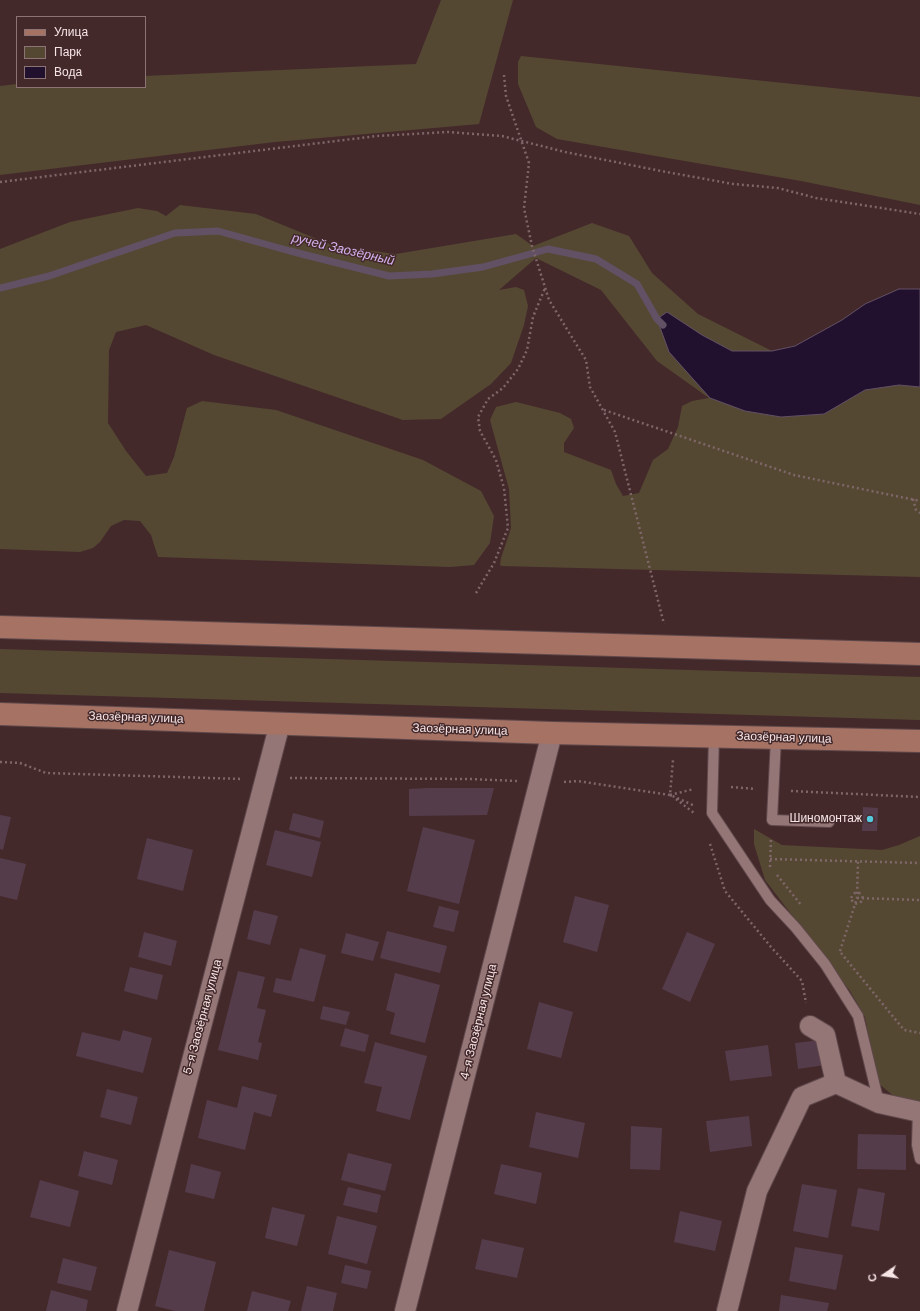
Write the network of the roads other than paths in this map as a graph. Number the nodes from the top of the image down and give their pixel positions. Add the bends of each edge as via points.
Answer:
1 (0, 628) edge
2 (920, 654) edge
3 (0, 714) edge
4 (280, 724) junction
5 (552, 733) junction
6 (714, 736) junction
7 (776, 738) junction
8 (920, 742) edge
9 (829, 822) dead end
10 (810, 1026) road end
11 (836, 1083) junction
12 (879, 1103) junction
13 (919, 1111) edge
14 (920, 1159) edge
15 (127, 1311) edge
16 (405, 1311) edge
17 (727, 1311) edge

1 - 2 main road
3 - 4 main road, Заозёрная улица
4 - 5 main road, Заозёрная улица
4 - 15 street, 5-я Заозёрная улица
5 - 6 main road, Заозёрная улица
5 - 16 street, 4-я Заозёрная улица
6 - 7 main road, Заозёрная улица
6 - 12 lane via 712,813 770,900 825,964 858,1016
7 - 8 main road, Заозёрная улица
7 - 9 lane via 772,820
10 - 11 street via 825,1035
11 - 12 street
11 - 17 street via 802,1098 757,1190
12 - 13 street
13 - 14 lane via 917,1145

